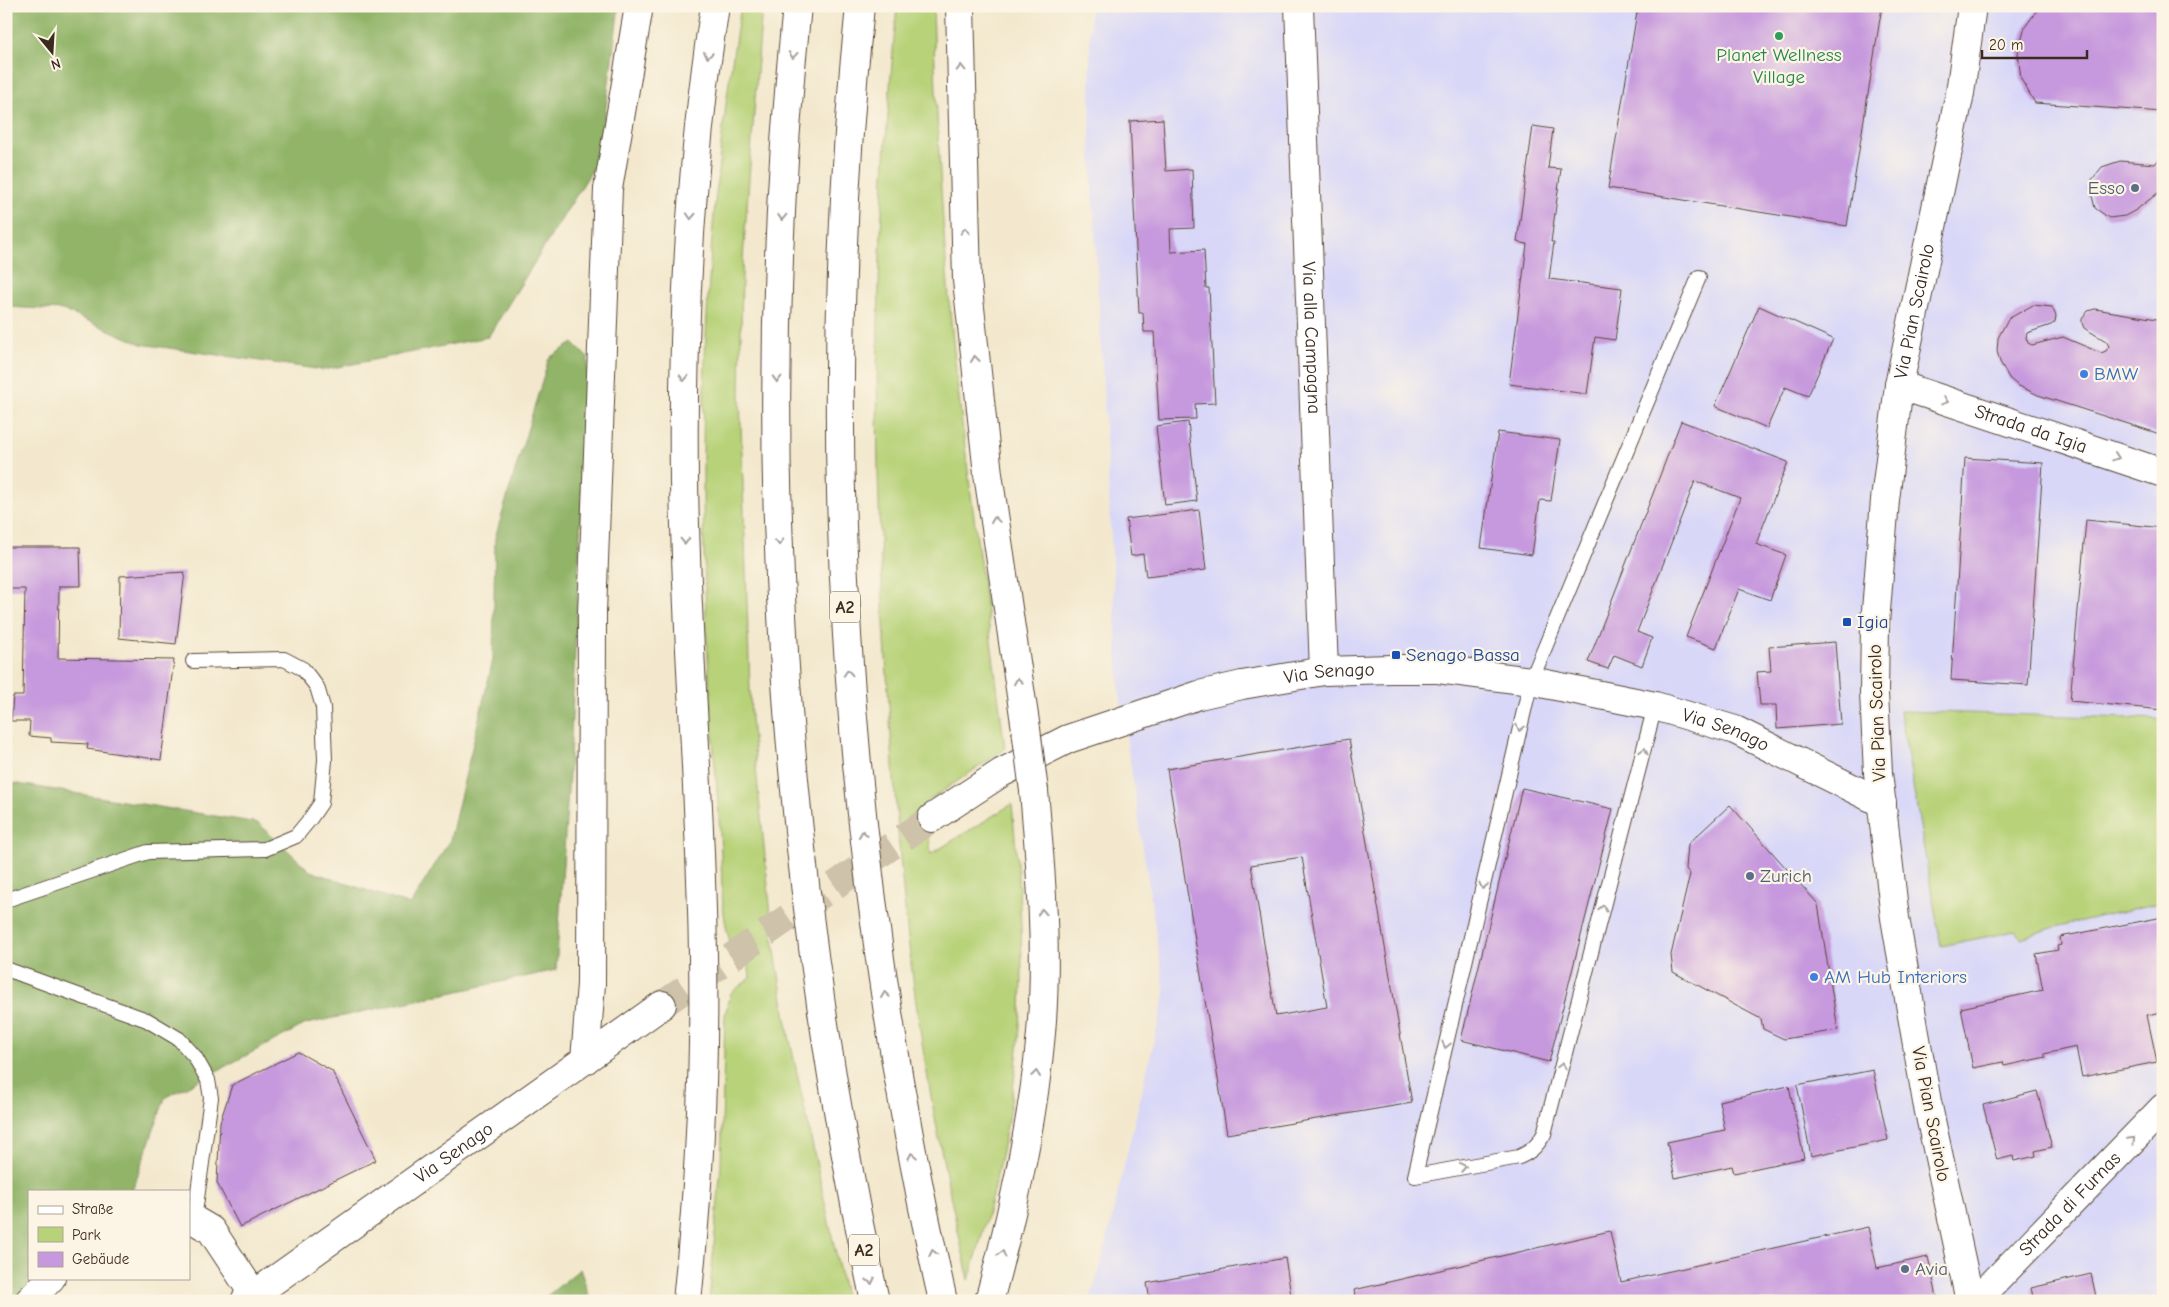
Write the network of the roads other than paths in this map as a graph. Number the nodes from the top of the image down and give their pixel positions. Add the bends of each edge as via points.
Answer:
1 (640, 6) edge
2 (715, 6) edge
3 (797, 6) edge
4 (860, 6) edge
5 (960, 6) edge
6 (1299, 6) edge
7 (1972, 6) edge
8 (1699, 277) dead end
9 (1899, 385) junction
10 (2163, 473) edge
11 (193, 661) dead end
12 (1324, 671) junction
13 (1531, 681) junction
14 (1655, 706) junction
15 (1882, 803) junction
16 (932, 818) tunnel mouth
17 (6, 900) edge
18 (6, 969) edge
19 (662, 1005) tunnel mouth
20 (585, 1060) junction
21 (2163, 1108) edge
22 (191, 1220) edge
23 (49, 1280) edge
24 (249, 1298) edge
25 (29, 1301) edge
26 (687, 1301) edge
27 (875, 1301) edge
28 (943, 1301) edge
29 (989, 1301) edge
30 (1970, 1301) edge
31 (1976, 1301) edge

1 - 20 main road via 608,189 592,613 591,984
2 -> 26 main road via 692,200 683,388 686,575 703,957 700,1138
3 -> 27 main road, A2 via 779,292 780,578 802,872 828,1064
28 -> 4 main road, A2 via 893,1053 867,872 848,679 840,495 840,313
29 -> 5 main road, bridge via 1012,1216 1026,1142 1041,1032 1044,938 1034,791 988,474 967,280
6 - 12 main road, Via alla Campagna
7 - 9 main road, Via Pian Scairolo via 1960,93
8 - 13 lane
9 -> 10 main road, Strada da Igia
9 - 15 main road, Via Pian Scairolo via 1875,623 1874,693
11 - 17 lane via 284,658 304,669 316,687 323,707 325,760 321,803 310,820 296,836 265,849 148,852
12 - 13 main road, Via Senago via 1438,669
12 - 16 main road, Via Senago via 1199,695 1068,739 1001,773
13 - 14 main road, Via Senago
13 -> 14 lane via 1416,1176 1519,1157 1529,1153 1544,1134
14 - 15 main road, Via Senago via 1735,730
15 - 30 main road, Via Pian Scairolo via 1895,918 1927,1102
18 - 22 lane via 147,1020 179,1039 195,1057 208,1080 211,1098
19 - 20 main road, Via Senago
20 - 24 main road, Via Senago
31 -> 21 main road, Strada di Furnas
22 - 24 main road via 211,1230
23 - 25 main road

